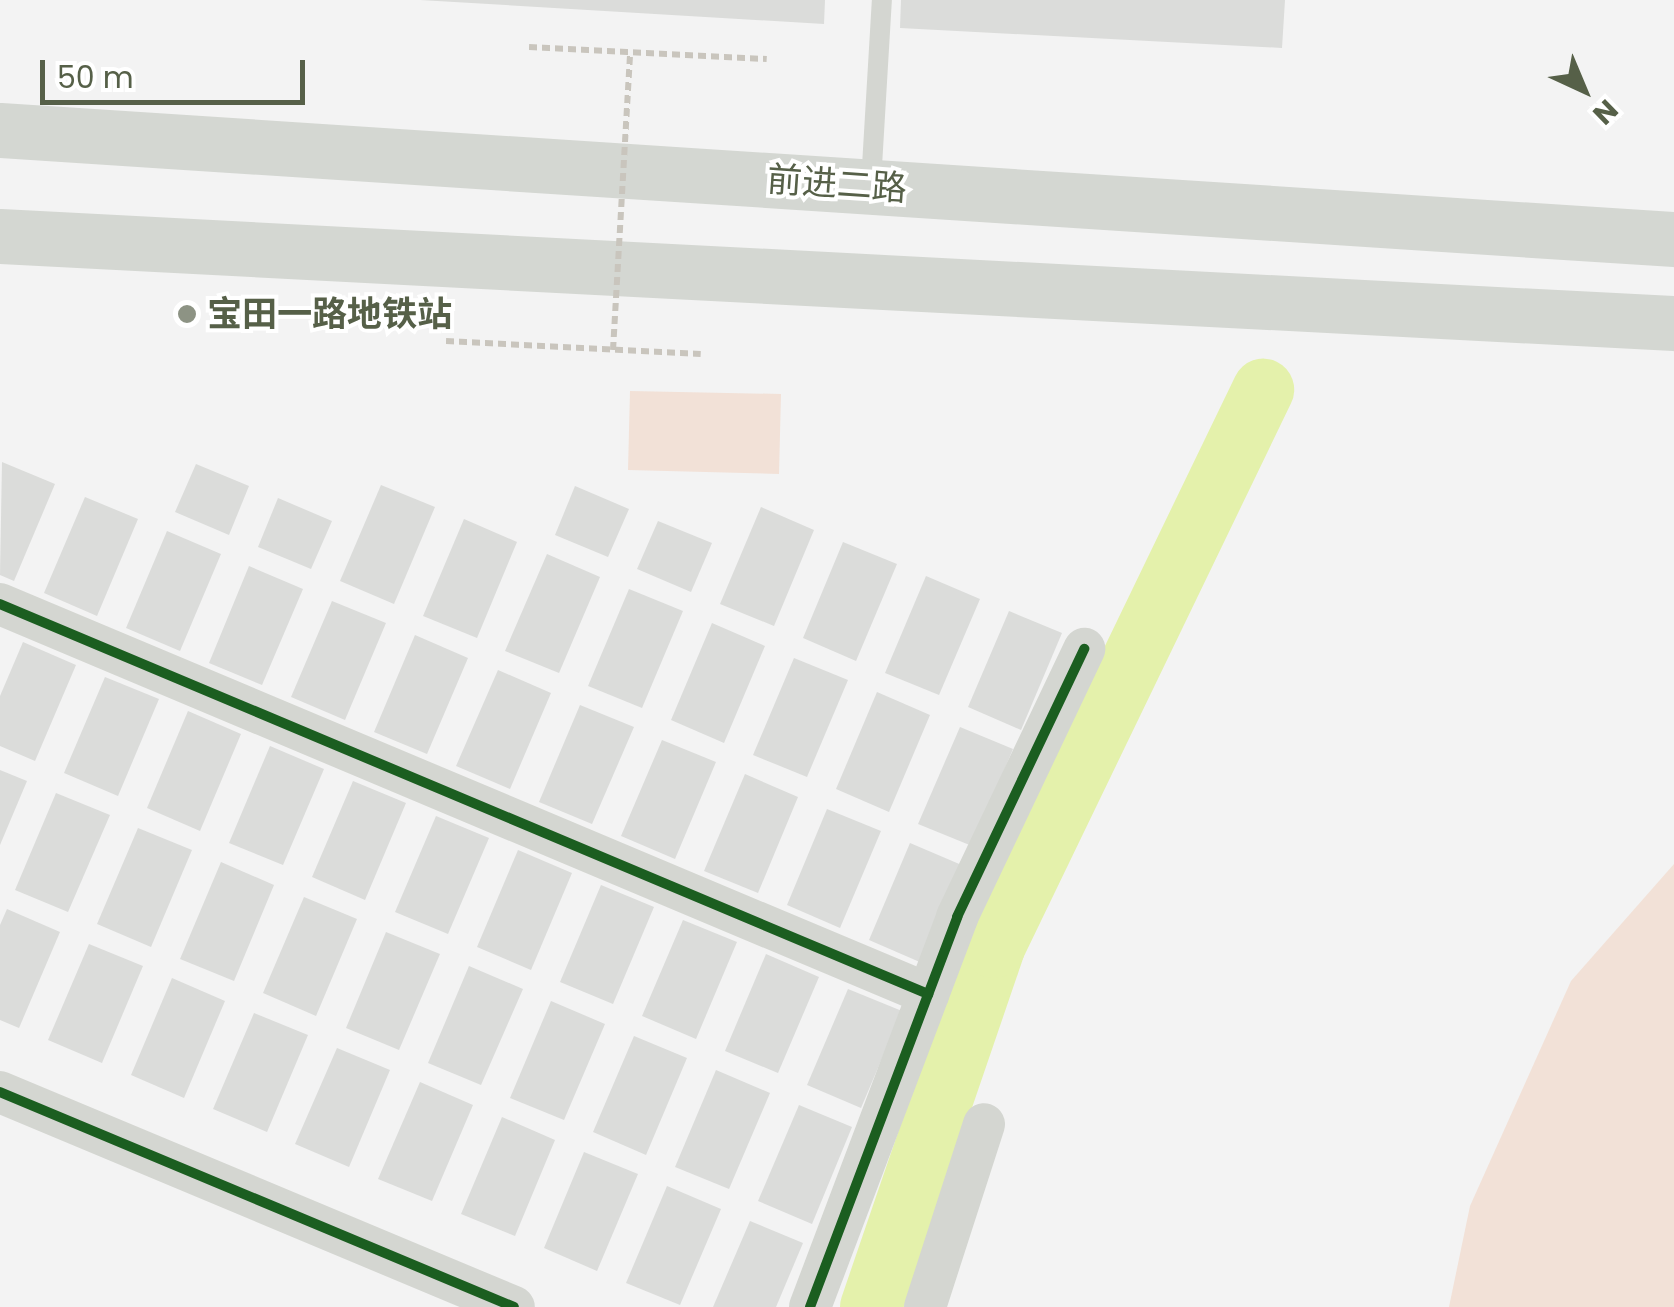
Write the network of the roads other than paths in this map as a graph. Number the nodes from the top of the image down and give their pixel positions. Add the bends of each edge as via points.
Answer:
1 (882, 0) edge
2 (0, 130) edge
3 (871, 186) junction
4 (0, 236) edge
5 (1674, 238) edge
6 (1674, 323) edge
7 (0, 604) edge
8 (1084, 648) dead end
9 (928, 994) junction
10 (0, 1092) edge
11 (984, 1124) dead end
12 (514, 1307) edge
13 (810, 1307) edge
14 (925, 1307) edge

1 - 3 lane
2 - 3 main road, 前进二路
3 - 5 main road, 前进二路
4 - 6 main road
7 - 9 street
8 - 9 street via 957,917
9 - 13 street
10 - 12 street
11 - 14 street

